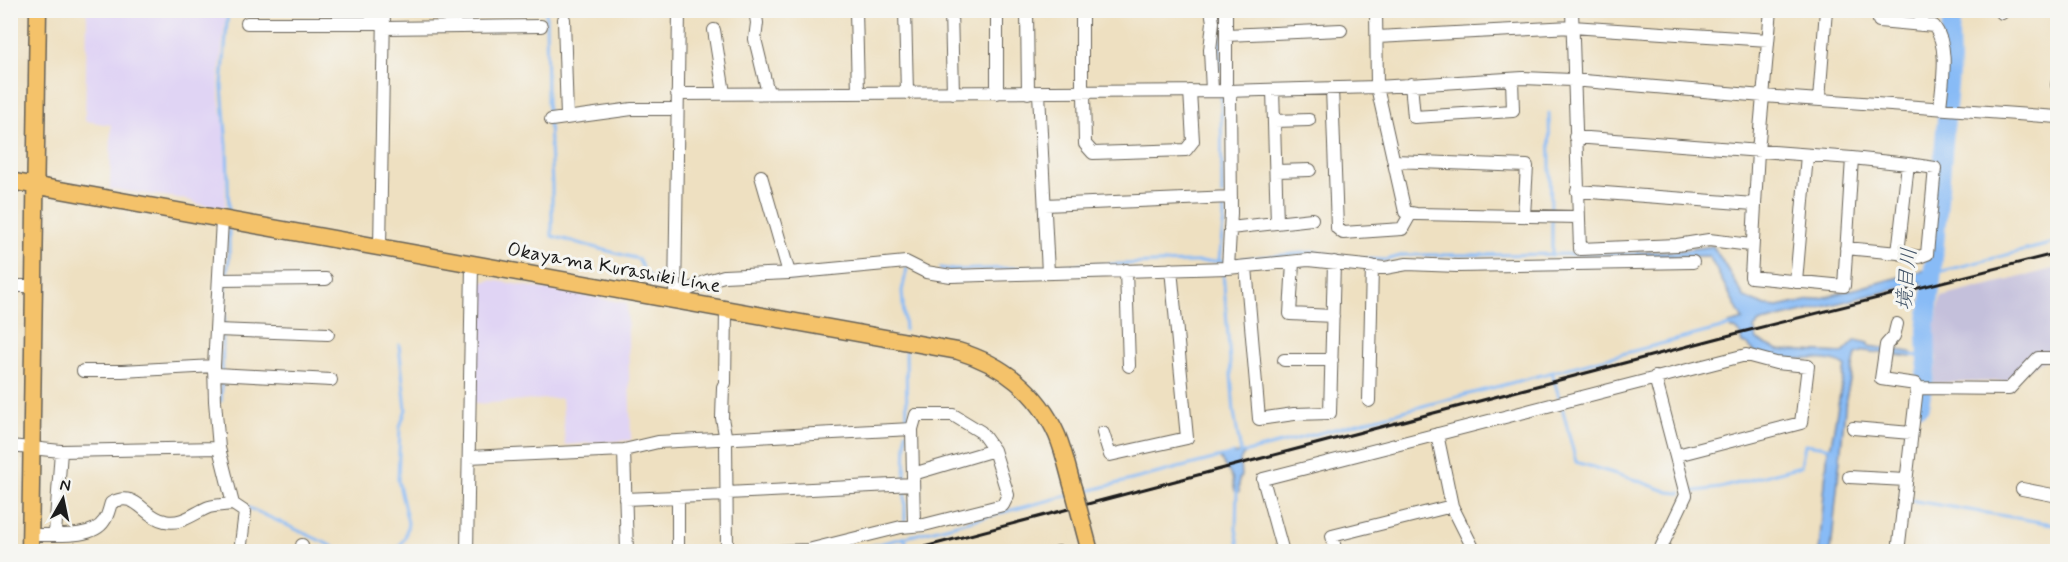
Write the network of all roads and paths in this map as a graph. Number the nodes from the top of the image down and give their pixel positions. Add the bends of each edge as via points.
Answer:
1 (38, 10) edge
2 (679, 10) edge
3 (755, 10) edge
4 (856, 10) edge
5 (905, 10) edge
6 (951, 10) edge
7 (997, 10) edge
8 (1028, 10) edge
9 (1082, 10) edge
10 (1211, 10) edge
11 (1226, 10) edge
12 (1376, 10) edge
13 (1572, 10) edge
14 (1771, 10) edge
15 (1826, 10) edge
16 (1880, 10) edge
17 (1923, 10) edge
18 (564, 19) dead end
19 (384, 20) edge
20 (247, 23) dead end
21 (1922, 25) junction
22 (541, 26) dead end
23 (1572, 27) junction
24 (714, 30) dead end
25 (1341, 30) dead end
26 (1226, 35) junction
27 (1377, 37) junction
28 (1768, 40) junction
29 (1512, 79) junction
30 (1572, 80) junction
31 (2058, 81) edge
32 (1411, 84) junction
33 (2057, 85) edge
34 (1377, 87) junction
35 (1332, 88) junction
36 (1273, 90) junction
37 (1222, 91) junction
38 (1190, 92) junction
39 (724, 93) junction
40 (768, 93) junction
41 (858, 93) junction
42 (907, 93) junction
43 (953, 93) junction
44 (997, 93) junction
45 (1033, 93) junction
46 (1083, 93) junction
47 (677, 94) junction
48 (1763, 96) junction
49 (1819, 100) junction
50 (1945, 109) junction
51 (677, 110) junction
52 (2058, 117) edge
53 (567, 118) junction
54 (551, 120) dead end
55 (1309, 120) dead end
56 (1274, 121) junction
57 (1575, 137) junction
58 (1758, 151) junction
59 (1807, 155) junction
60 (1852, 158) junction
61 (1394, 161) junction
62 (1908, 164) junction
63 (1310, 170) dead end
64 (1276, 171) junction
65 (761, 176) dead end
66 (10, 181) edge
67 (35, 185) junction
68 (1577, 191) junction
69 (1225, 197) junction
70 (1754, 204) junction
71 (1045, 205) junction
72 (1410, 213) junction
73 (1524, 215) junction
74 (1578, 217) junction
75 (1312, 219) dead end
76 (227, 221) junction
77 (1277, 223) junction
78 (1230, 228) junction
79 (1751, 245) junction
80 (380, 248) junction
81 (1846, 248) junction
82 (1898, 253) junction
83 (1293, 262) junction
84 (1334, 262) junction
85 (1693, 262) dead end
86 (471, 265) junction
87 (1225, 265) junction
88 (1372, 266) junction
89 (1246, 267) junction
90 (1048, 269) junction
91 (1171, 269) junction
92 (1126, 270) junction
93 (789, 273) junction
94 (326, 279) dead end
95 (220, 280) junction
96 (1796, 282) junction
97 (10, 286) edge
98 (34, 286) junction
99 (674, 298) junction
100 (726, 309) junction
101 (1333, 316) junction
102 (1897, 324) dead end
103 (222, 330) junction
104 (328, 334) dead end
105 (2058, 358) edge
106 (1284, 360) dead end
107 (1332, 360) junction
108 (1129, 366) dead end
109 (83, 371) dead end
110 (219, 372) junction
111 (1655, 377) junction
112 (331, 380) dead end
113 (1922, 389) junction
114 (1369, 401) dead end
115 (1853, 428) dead end
116 (908, 430) junction
117 (1103, 433) dead end
118 (1911, 433) junction
119 (1437, 434) junction
120 (726, 440) junction
121 (10, 446) edge
122 (32, 448) junction
123 (219, 448) junction
124 (624, 450) junction
125 (994, 450) junction
126 (61, 451) junction
127 (1677, 455) junction
128 (469, 457) junction
129 (1849, 477) dead end
130 (1906, 480) junction
131 (909, 482) junction
132 (2022, 489) dead end
133 (727, 494) junction
134 (2058, 496) edge
135 (678, 497) junction
136 (625, 499) junction
137 (232, 500) junction
138 (1452, 506) junction
139 (908, 526) junction
140 (55, 531) junction
141 (30, 543) edge
142 (240, 552) edge
143 (467, 552) edge
144 (627, 552) edge
145 (678, 552) edge
146 (727, 552) edge
147 (749, 552) edge
148 (1090, 552) edge
149 (1283, 552) edge
150 (1336, 552) edge
151 (1475, 552) edge
152 (1659, 552) edge
153 (1898, 552) edge

1 - 67 main road
2 - 47 street
3 - 40 street via 755,39
4 - 41 street
5 - 42 street
6 - 43 street
7 - 44 street
8 - 45 street
9 - 46 street
10 - 37 street via 1210,50
11 - 26 street
12 - 27 street
13 - 23 street
14 - 28 street
15 - 49 street
16 - 21 street via 1879,21
17 - 21 street
18 - 53 street
19 - 20 street
19 - 22 street
19 - 80 street
21 - 50 street via 1934,26 1940,34
23 - 27 street
23 - 28 street
23 - 30 street
24 - 39 street
25 - 26 street
26 - 37 street
27 - 34 street
28 - 48 street
29 - 30 street
29 - 32 street
29 - 32 street via 1514,111 1414,117
30 - 48 street
30 - 57 street
31 - 33 street
32 - 34 street
34 - 35 street
34 - 61 street
35 - 36 street
35 - 72 street via 1337,228 1343,232 1402,229
36 - 37 street
36 - 56 street
37 - 38 street
37 - 69 street
38 - 46 street
38 - 46 street via 1192,141 1186,150 1093,153 1085,144
39 - 40 street
39 - 47 street
40 - 41 street
41 - 42 street
42 - 43 street
43 - 44 street
44 - 45 street
45 - 46 street
45 - 71 street
47 - 51 street
48 - 49 street
48 - 58 street
49 - 50 street
50 - 52 street
51 - 53 street via 632,109
51 - 99 street
53 - 54 street
55 - 56 street
56 - 64 street
57 - 58 street
57 - 68 street
58 - 59 street
58 - 70 street
59 - 60 street
59 - 96 street
60 - 62 street
60 - 81 street
61 - 72 street via 1405,212
61 - 73 street via 1527,166
62 - 82 street
62 - 82 street via 1935,168 1927,254 1919,257
63 - 64 street
64 - 77 street
65 - 93 street
66 - 67 main road, Okayama Kurashiki Line
67 - 76 main road, Okayama Kurashiki Line
67 - 98 main road
68 - 70 street
68 - 74 street
69 - 71 street
69 - 78 street
70 - 79 street
71 - 90 street
72 - 73 street
73 - 74 street
74 - 79 street via 1580,249 1709,240
75 - 77 street
76 - 80 main road, Okayama Kurashiki Line
76 - 95 street
77 - 78 street
78 - 87 street
79 - 96 street via 1751,277
80 - 86 main road, Okayama Kurashiki Line
81 - 82 street
81 - 96 street via 1844,286
83 - 84 street
83 - 89 street
83 - 101 street via 1290,314
84 - 88 street
84 - 101 street
85 - 88 street
86 - 99 main road, Okayama Kurashiki Line
86 - 128 street
87 - 89 street
87 - 91 street
88 - 114 street
89 - 107 street via 1259,419 1330,413
90 - 92 street
90 - 93 street via 951,276 934,274 906,262
91 - 92 street
91 - 117 street via 1187,438 1110,454
92 - 108 street
93 - 99 street via 724,276
94 - 95 street
95 - 103 street
97 - 98 street
98 - 122 main road
99 - 100 main road, Okayama Kurashiki Line
100 - 120 street via 722,418
100 - 148 main road, Okayama Kurashiki Line, bridge via 938,347 980,357 1011,376 1045,411 1058,436
101 - 107 street
102 - 113 street via 1885,352 1881,379 1916,384
103 - 104 street
103 - 110 street
105 - 113 street via 2038,358 2009,389
106 - 107 street
109 - 110 street
110 - 112 street
110 - 123 street via 215,401
111 - 119 street
111 - 127 street
111 - 127 street via 1746,355 1808,366 1801,423
113 - 118 street
115 - 118 street
116 - 120 street
116 - 125 street via 916,415 952,415 981,432
116 - 131 street
118 - 130 street
119 - 138 street
119 - 149 street via 1263,479
120 - 124 street via 658,442
120 - 133 street
121 - 122 street
122 - 126 street
122 - 141 main road
123 - 126 street
123 - 137 street
124 - 128 street
124 - 136 street
125 - 131 street
125 - 139 street via 1008,495 1003,505
126 - 140 street
127 - 152 street via 1685,492
128 - 143 street
129 - 130 street
130 - 153 street
131 - 133 street
131 - 139 street
132 - 134 street
133 - 135 street
133 - 146 street
135 - 136 street
135 - 145 street
136 - 144 street
137 - 140 street via 173,523 162,521 126,498 111,503 105,520 88,534
137 - 142 street via 245,512
138 - 150 street via 1332,536
138 - 151 street
139 - 147 street via 808,550
140 - 141 street

